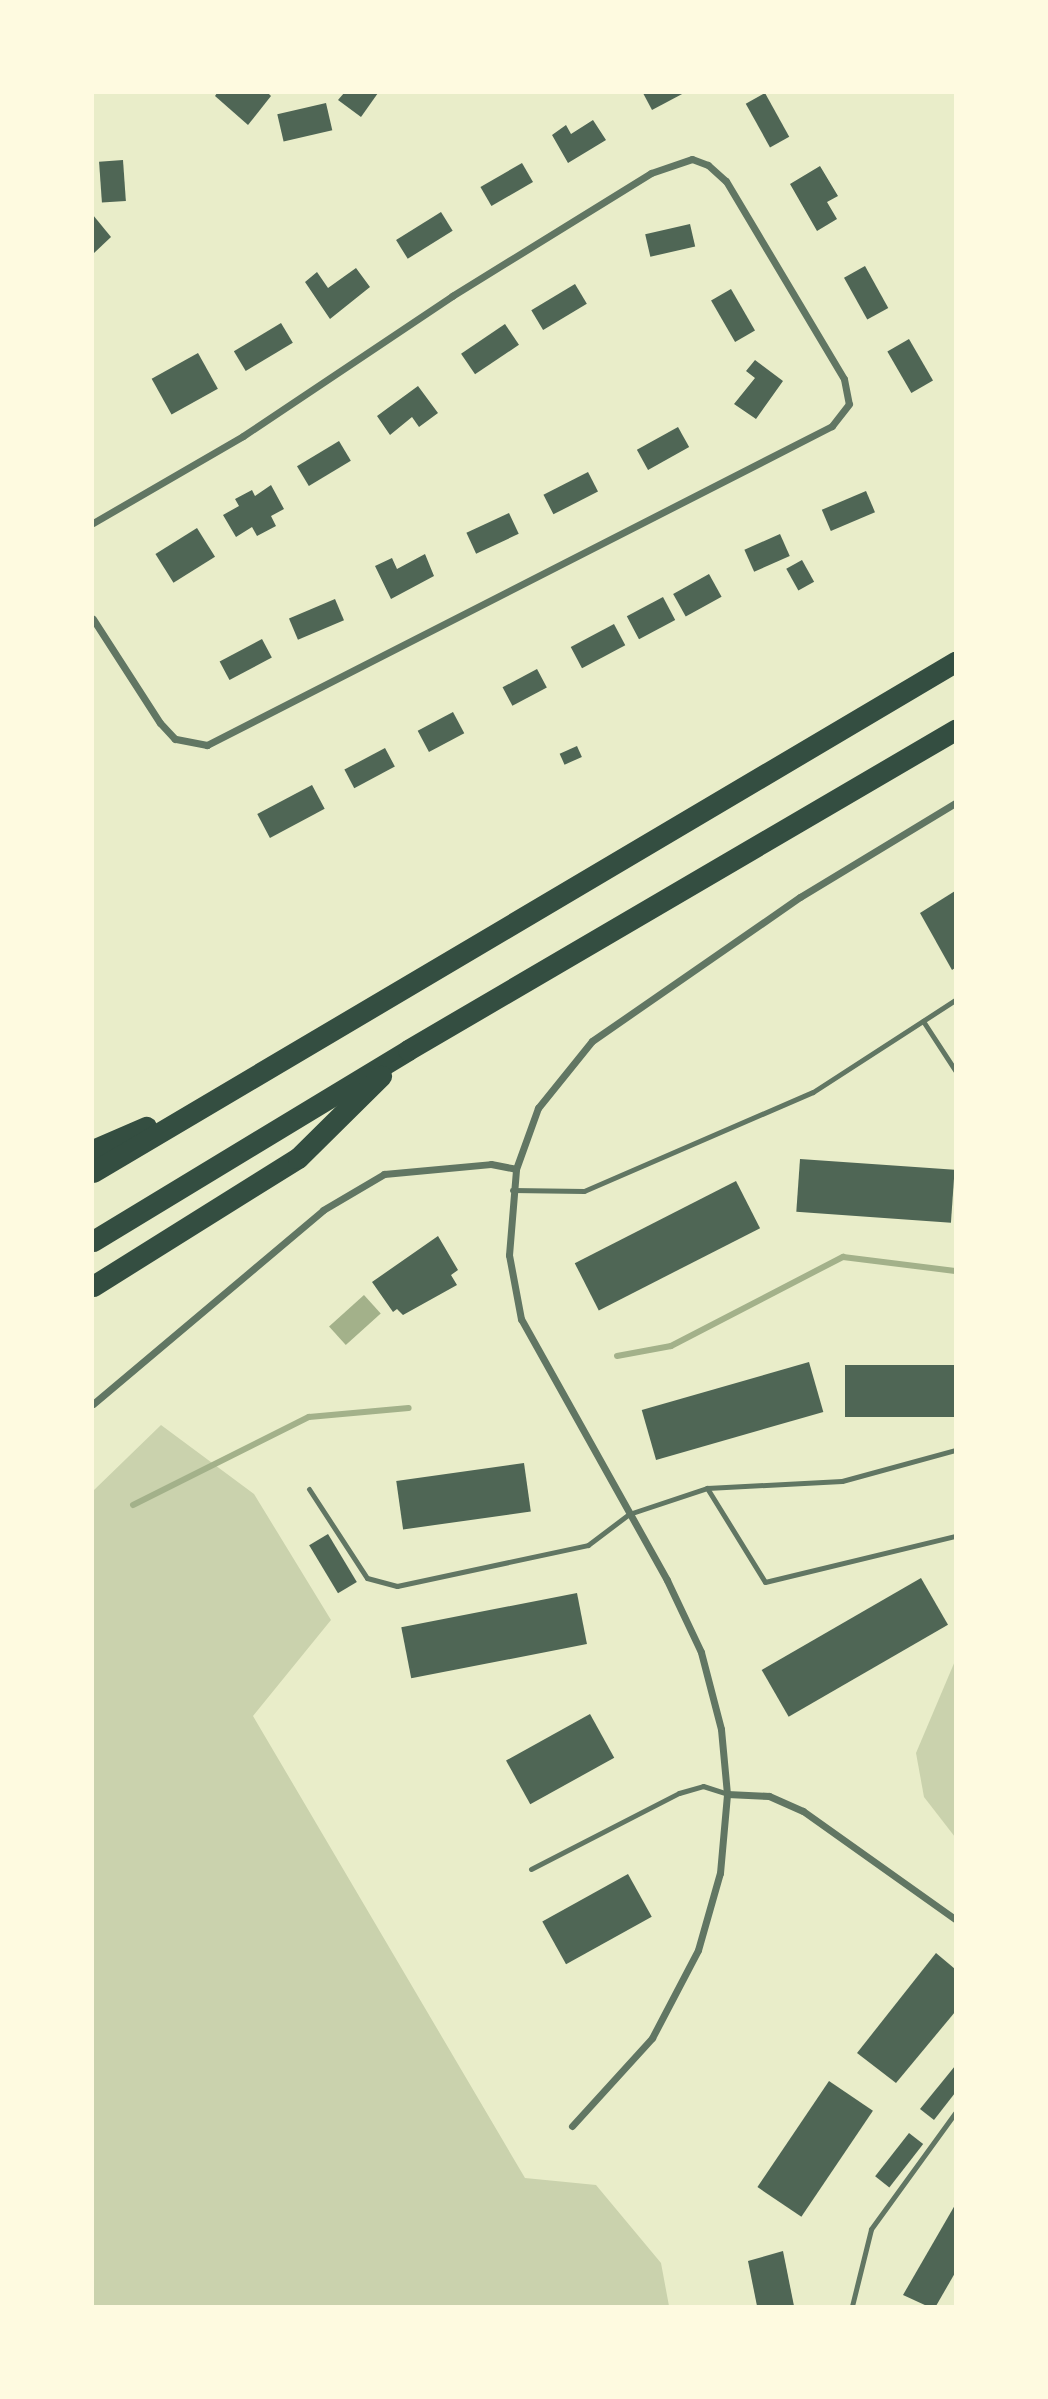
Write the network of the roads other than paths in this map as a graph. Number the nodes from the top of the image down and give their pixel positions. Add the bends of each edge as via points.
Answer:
1 (93, 523) edge
2 (93, 619) edge
3 (955, 662) edge
4 (955, 730) edge
5 (955, 803) edge
6 (955, 1000) edge
7 (923, 1021) junction
8 (408, 1050) junction
9 (955, 1070) edge
10 (222, 1094) junction
11 (93, 1150) edge
12 (516, 1169) junction
13 (93, 1172) edge
14 (512, 1190) junction
15 (93, 1241) edge
16 (93, 1286) edge
17 (93, 1404) edge
18 (955, 1450) edge
19 (707, 1488) junction
20 (309, 1489) dead end
21 (629, 1514) junction
22 (955, 1536) edge
23 (727, 1794) junction
24 (531, 1869) dead end
25 (955, 1919) edge
26 (955, 2113) edge
27 (572, 2126) dead end
28 (852, 2306) edge

1 - 2 street via 243,436 452,296 651,173 692,159 708,165 726,181 844,379 849,404 832,426 207,745 175,739 160,723
3 - 10 highway
4 - 8 highway
5 - 12 street via 800,897 592,1041 538,1108
6 - 7 lane
7 - 9 lane
7 - 14 lane via 813,1092 584,1191
8 - 15 highway
8 - 16 highway via 298,1158
10 - 11 highway
10 - 13 highway
12 - 14 street
12 - 17 street via 491,1164 384,1174 313,1219
14 - 21 street via 509,1255 521,1319
18 - 19 lane via 842,1481
19 - 21 lane
19 - 22 lane via 765,1582
20 - 21 lane via 359,1569 367,1577 397,1586 588,1545
21 - 23 street via 701,1652 721,1729
23 - 24 lane via 703,1786 679,1793
23 - 25 street via 769,1796 803,1811
23 - 27 street via 720,1873 698,1950 652,2038
26 - 28 lane via 871,2229

